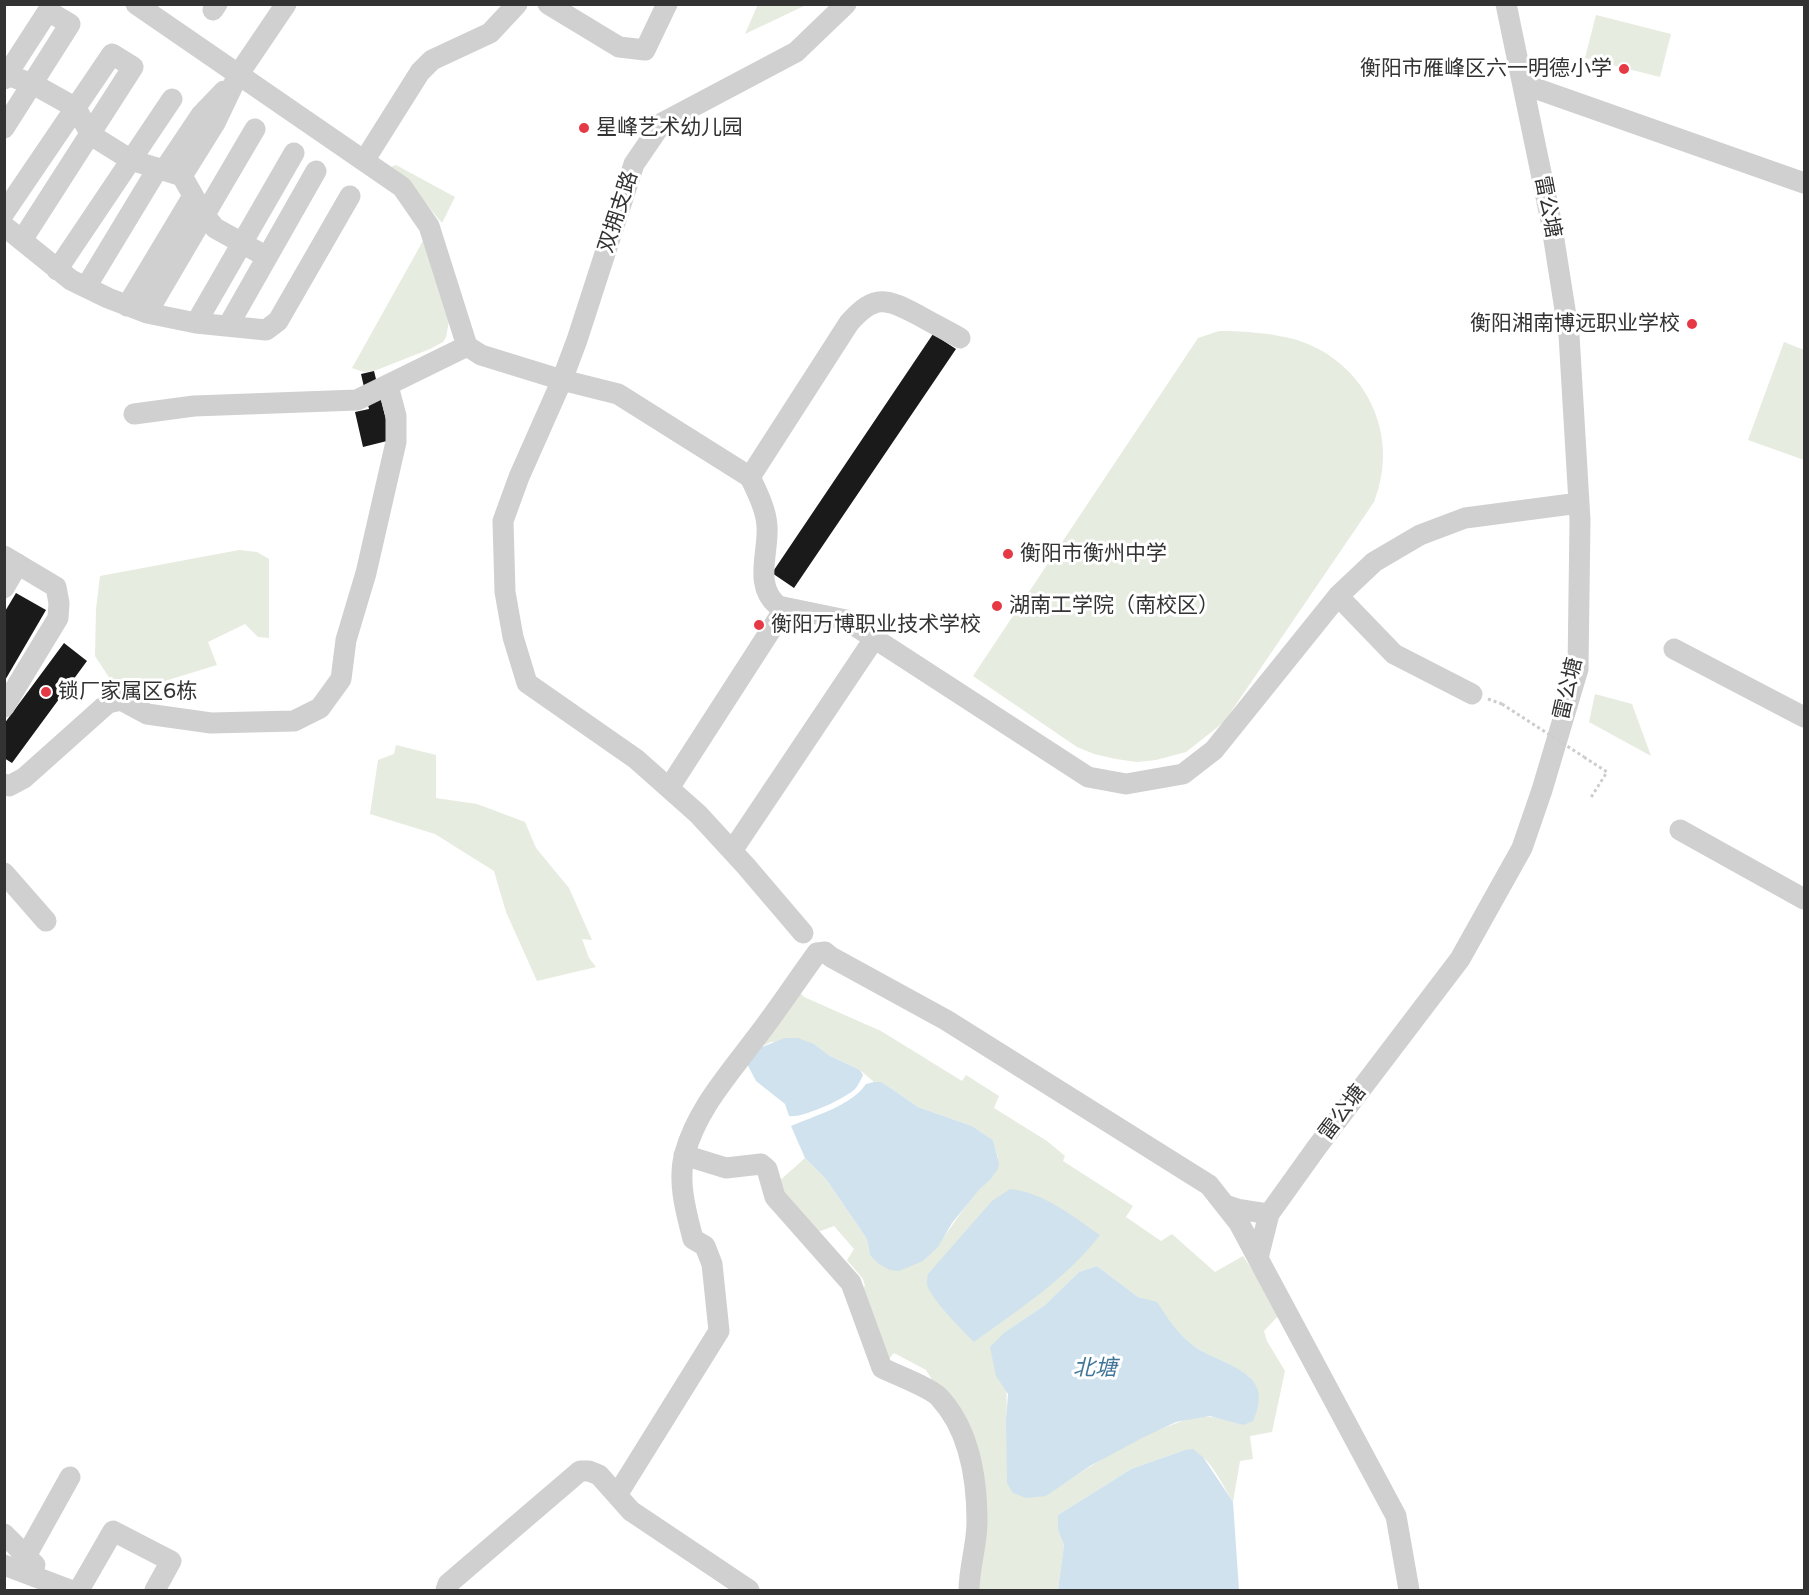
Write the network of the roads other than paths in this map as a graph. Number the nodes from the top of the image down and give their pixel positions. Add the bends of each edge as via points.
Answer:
1 (136, 4) edge
2 (286, 4) edge
3 (517, 4) edge
4 (548, 4) edge
5 (667, 4) edge
6 (846, 4) edge
7 (1506, 4) edge
8 (571, 10) edge
9 (238, 75) junction
10 (5, 76) edge
11 (33, 84) junction
12 (1523, 84) junction
13 (172, 99) dead end
14 (76, 108) junction
15 (4, 128) edge
16 (255, 129) dead end
17 (91, 135) junction
18 (294, 153) dead end
19 (131, 160) junction
20 (364, 161) junction
21 (316, 171) dead end
22 (168, 172) junction
23 (1804, 183) edge
24 (193, 196) junction
25 (350, 196) dead end
26 (4, 213) edge
27 (204, 215) junction
28 (4, 226) edge
29 (22, 240) junction
30 (242, 243) junction
31 (267, 257) junction
32 (57, 270) junction
33 (86, 287) junction
34 (127, 306) junction
35 (147, 313) junction
36 (196, 323) junction
37 (228, 326) junction
38 (960, 338) dead end
39 (467, 346) junction
40 (562, 380) junction
41 (388, 386) junction
42 (134, 414) dead end
43 (750, 477) junction
44 (1579, 503) junction
45 (11, 560) edge
46 (4, 588) edge
47 (1338, 596) junction
48 (785, 608) junction
49 (874, 639) junction
50 (1674, 649) dead end
51 (1472, 694) dead end
52 (4, 706) edge
53 (1804, 717) edge
54 (4, 784) edge
55 (669, 788) junction
56 (1680, 830) dead end
57 (732, 851) junction
58 (4, 873) edge
59 (1804, 899) edge
60 (46, 921) dead end
61 (803, 933) dead end
62 (684, 1155) junction
63 (1225, 1204) junction
64 (1269, 1214) junction
65 (1258, 1258) junction
66 (70, 1477) dead end
67 (617, 1495) junction
68 (4, 1534) edge
69 (26, 1556) junction
70 (4, 1565) edge
71 (38, 1579) junction
72 (70, 1590) edge
73 (79, 1590) edge
74 (155, 1590) edge
75 (446, 1590) edge
76 (749, 1590) edge
77 (969, 1590) edge
78 (1409, 1590) edge

1 - 9 street
2 - 9 street
3 - 20 street via 490,33 432,60 420,72
4 - 8 street
5 - 8 street via 645,50 620,46
6 - 40 street, 双拥支路 via 796,52 662,123 634,164
7 - 12 street, 雷公塘
9 - 20 street
9 - 22 street via 201,115
10 - 11 street
10 - 11 street via 48,11 70,24
11 - 14 street
11 - 15 street
12 - 23 street
12 - 44 street, 雷公塘 via 1569,335
13 - 19 street
14 - 17 street
14 - 17 street via 112,54 133,67
14 - 26 street
16 - 27 street
17 - 19 street
17 - 29 street
18 - 30 street
19 - 22 street
19 - 32 street
20 - 39 street via 402,187 429,226
21 - 31 street
22 - 24 street
22 - 33 street
24 - 27 street
24 - 34 street
25 - 37 street via 278,321 266,330
27 - 30 street via 215,228
27 - 35 street
28 - 29 street
29 - 32 street
30 - 31 street
30 - 36 street
31 - 37 street
32 - 33 street
33 - 34 street
34 - 35 street
35 - 36 street
36 - 37 street
38 - 43 street via 892,301 860,310
39 - 40 street via 481,355
39 - 41 street
40 - 43 street via 618,394
40 - 55 street, 双拥支路 via 503,521 505,592 513,637 527,683 636,759
41 - 42 street via 357,400 194,406
41 - 54 street via 396,416 396,442 346,640 341,679 320,708 294,722 211,723 147,714 121,700 108,703 24,778 9,786
43 - 48 street via 767,525 766,590 771,600
44 - 47 street via 1465,518 1420,535 1374,562
44 - 64 street, 雷公塘 via 1578,669 1522,848 1460,959
45 - 46 street
45 - 52 street via 56,587 59,603 58,618
47 - 49 street via 1214,750 1184,774 1126,784 1088,777 1067,765
47 - 51 street via 1394,654
48 - 49 street via 846,621
48 - 55 street
49 - 57 street
50 - 53 street
55 - 57 street, 双拥支路
56 - 59 street
57 - 61 street, 双拥支路
58 - 60 street
62 - 63 street via 710,1098 817,953 825,952 946,1020 1200,1179
62 - 67 street via 682,1199 693,1239 705,1246 712,1264 719,1331
62 - 77 street via 726,1168 761,1164 767,1169 775,1197 851,1283 882,1368 938,1396 961,1430 971,1458 977,1523
63 - 64 street
63 - 65 street
64 - 65 street, 雷公塘
65 - 78 street via 1396,1516
66 - 69 street
67 - 75 street via 599,1475 580,1471 448,1584
67 - 76 street via 631,1511
68 - 69 street
69 - 71 street via 38,1568
70 - 71 street
71 - 72 street
73 - 74 street via 112,1531 171,1562

